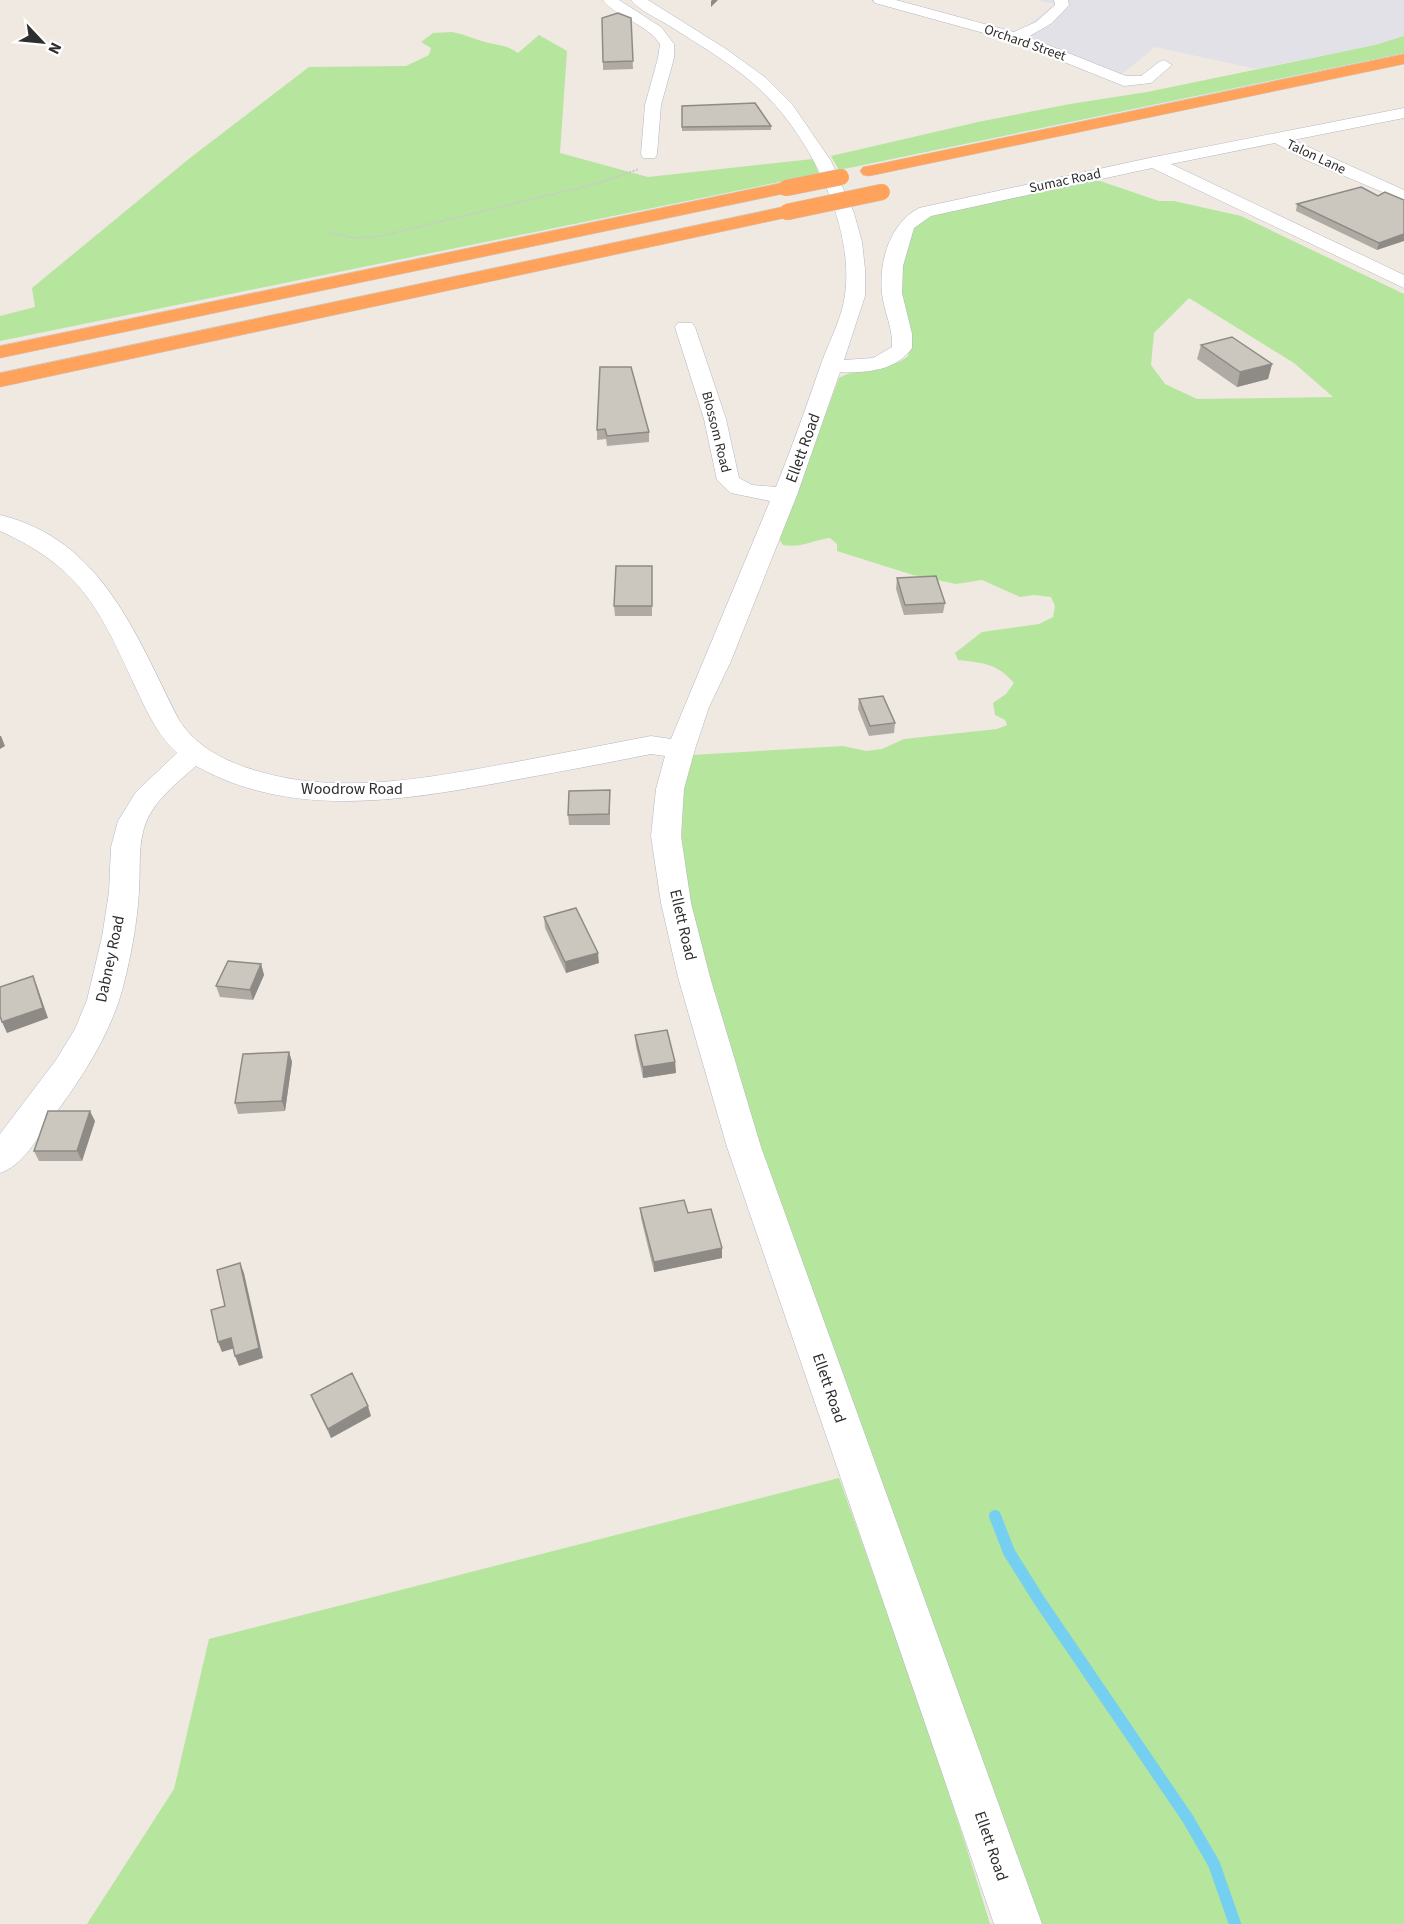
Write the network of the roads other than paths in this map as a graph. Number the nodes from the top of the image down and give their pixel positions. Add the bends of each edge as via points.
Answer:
1 (610, 0) edge
2 (638, 0) edge
3 (880, 0) edge
4 (1061, 0) edge
5 (1014, 37) junction
6 (1404, 59) edge
7 (1164, 65) dead end
8 (1400, 115) edge
9 (1275, 137) junction
10 (649, 154) road end
11 (1154, 162) junction
12 (887, 190) dead end
13 (1404, 196) edge
14 (1404, 282) edge
15 (685, 327) dead end
16 (0, 352) edge
17 (831, 365) junction
18 (0, 380) edge
19 (785, 495) junction
20 (0, 522) edge
21 (681, 749) junction
22 (194, 753) junction
23 (0, 1159) edge
24 (1018, 1924) edge

1 - 10 street via 622,12 654,28 667,44 665,67 653,103
2 - 17 street, Ellett Road via 760,81 786,107 822,161 845,213 853,242 856,281 855,296
3 - 5 street, Orchard Street
4 - 5 street via 1062,5 1053,16
5 - 7 street, Orchard Street via 1124,81 1145,80
6 - 16 highway, bridge
8 - 9 street
9 - 11 street, Talon Lane
9 - 13 street, Talon Lane
11 - 14 street
11 - 17 street, Sumac Road via 944,206 910,220 898,246 892,293 901,324 902,348 894,357 874,363
12 - 18 highway, bridge
15 - 19 street, Blossom Road via 716,419 728,480 745,490
17 - 19 street, Ellett Road
19 - 21 street, Ellett Road
20 - 22 street, Woodrow Road via 57,552 89,580 118,624 166,721
21 - 22 street, Woodrow Road via 651,745 410,789 332,793 257,782
21 - 24 street, Ellett Road via 670,789 666,836 676,903 694,977 744,1147
22 - 23 street, Dabney Road via 160,782 128,832 120,916 99,1012 52,1090

